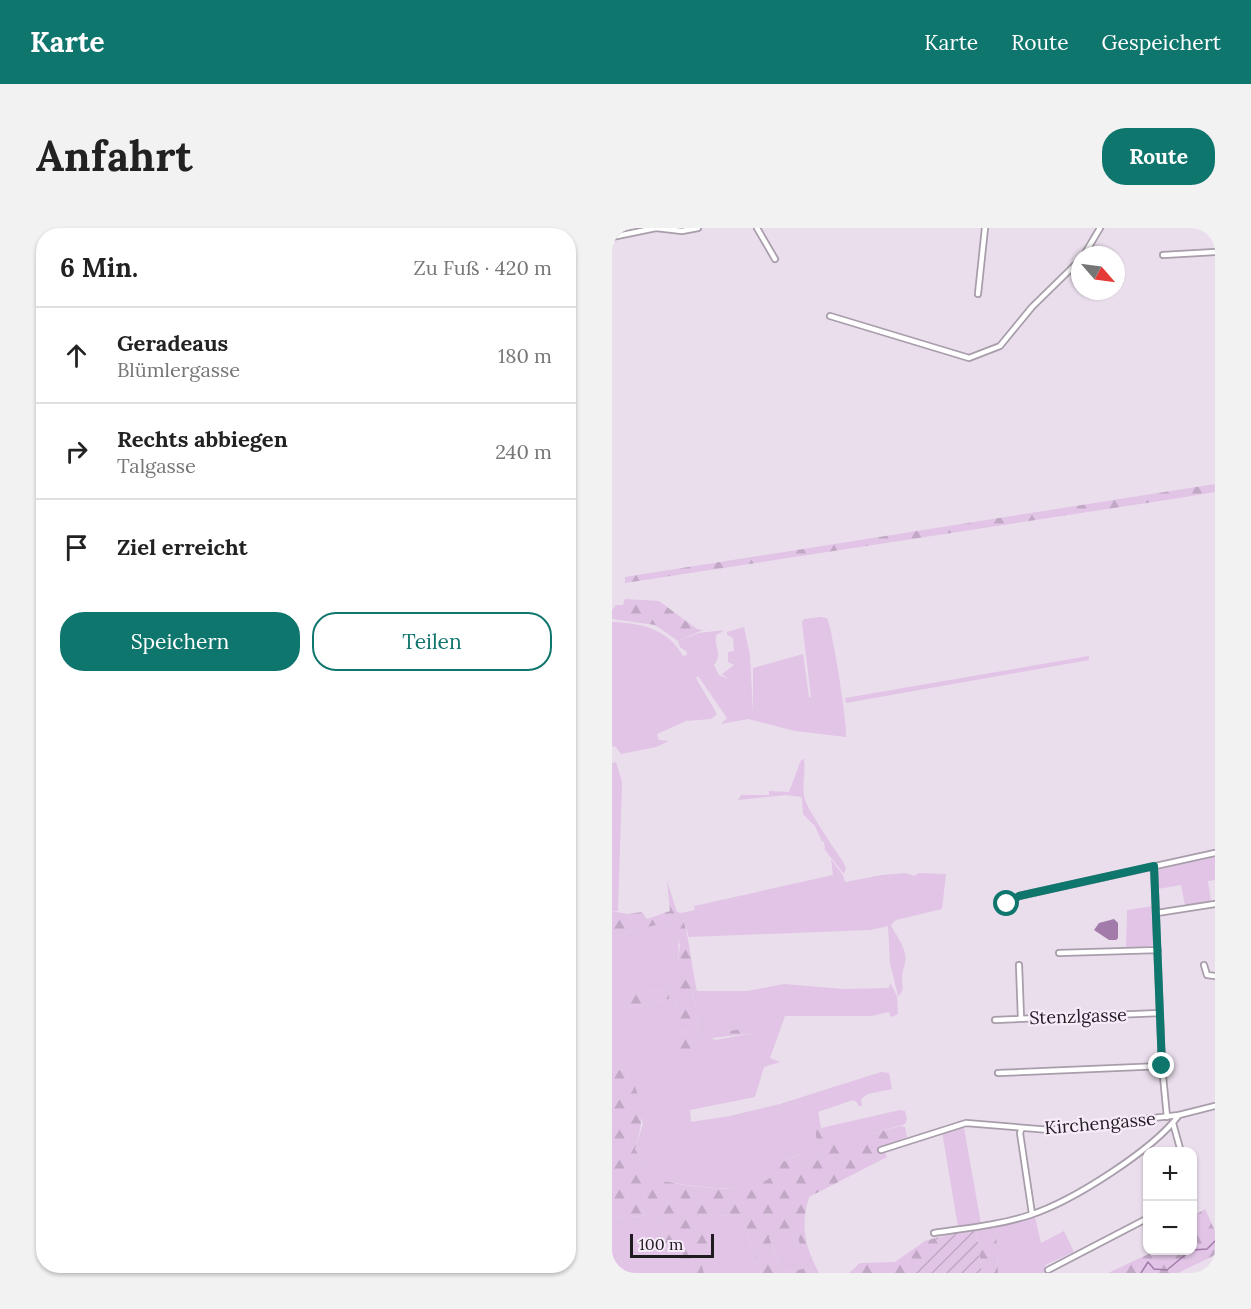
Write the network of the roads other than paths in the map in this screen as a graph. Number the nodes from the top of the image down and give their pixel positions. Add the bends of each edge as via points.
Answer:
1 (698, 228) edge
2 (757, 228) edge
3 (985, 228) edge
4 (1100, 228) edge
5 (612, 237) edge
6 (1089, 246) edge
7 (1215, 252) edge
8 (1163, 255) dead end
9 (775, 259) dead end
10 (1071, 269) edge
11 (978, 294) dead end
12 (830, 316) dead end
13 (1215, 853) edge
14 (1154, 866) junction
15 (1007, 904) dead end
16 (1215, 904) edge
17 (1157, 913) junction
18 (1158, 950) junction
19 (1059, 953) dead end
20 (1018, 965) dead end
21 (1204, 965) dead end
22 (1215, 976) edge
23 (1160, 1013) junction
24 (1021, 1018) junction
25 (995, 1020) dead end
26 (1162, 1066) junction
27 (998, 1073) dead end
28 (1215, 1106) edge
29 (1179, 1115) junction
30 (1167, 1117) junction
31 (1173, 1123) junction
32 (1023, 1128) junction
33 (1180, 1147) edge
34 (881, 1150) dead end
35 (1032, 1214) junction
36 (1143, 1221) edge
37 (934, 1233) dead end
38 (1048, 1270) dead end

1 - 5 street via 656,228
2 - 9 street
3 - 11 street
4 - 6 street
7 - 8 street
10 - 12 street via 1000,345 969,358
13 - 14 street
14 - 15 street via 1019,896
14 - 17 street
16 - 17 street
17 - 18 street
18 - 19 street
18 - 23 street
20 - 24 street
21 - 22 street via 1207,975
23 - 24 street, Stenzlgasse
23 - 26 street
24 - 25 street, Stenzlgasse
26 - 27 street
26 - 30 street
28 - 29 street, Kirchengasse
29 - 30 street, Kirchengasse
29 - 31 street
30 - 32 street, Kirchengasse via 1050,1130
31 - 33 street
31 - 35 street via 1149,1147
32 - 34 street, Kirchengasse via 966,1123
32 - 35 street via 1020,1133
35 - 37 street
36 - 38 street

